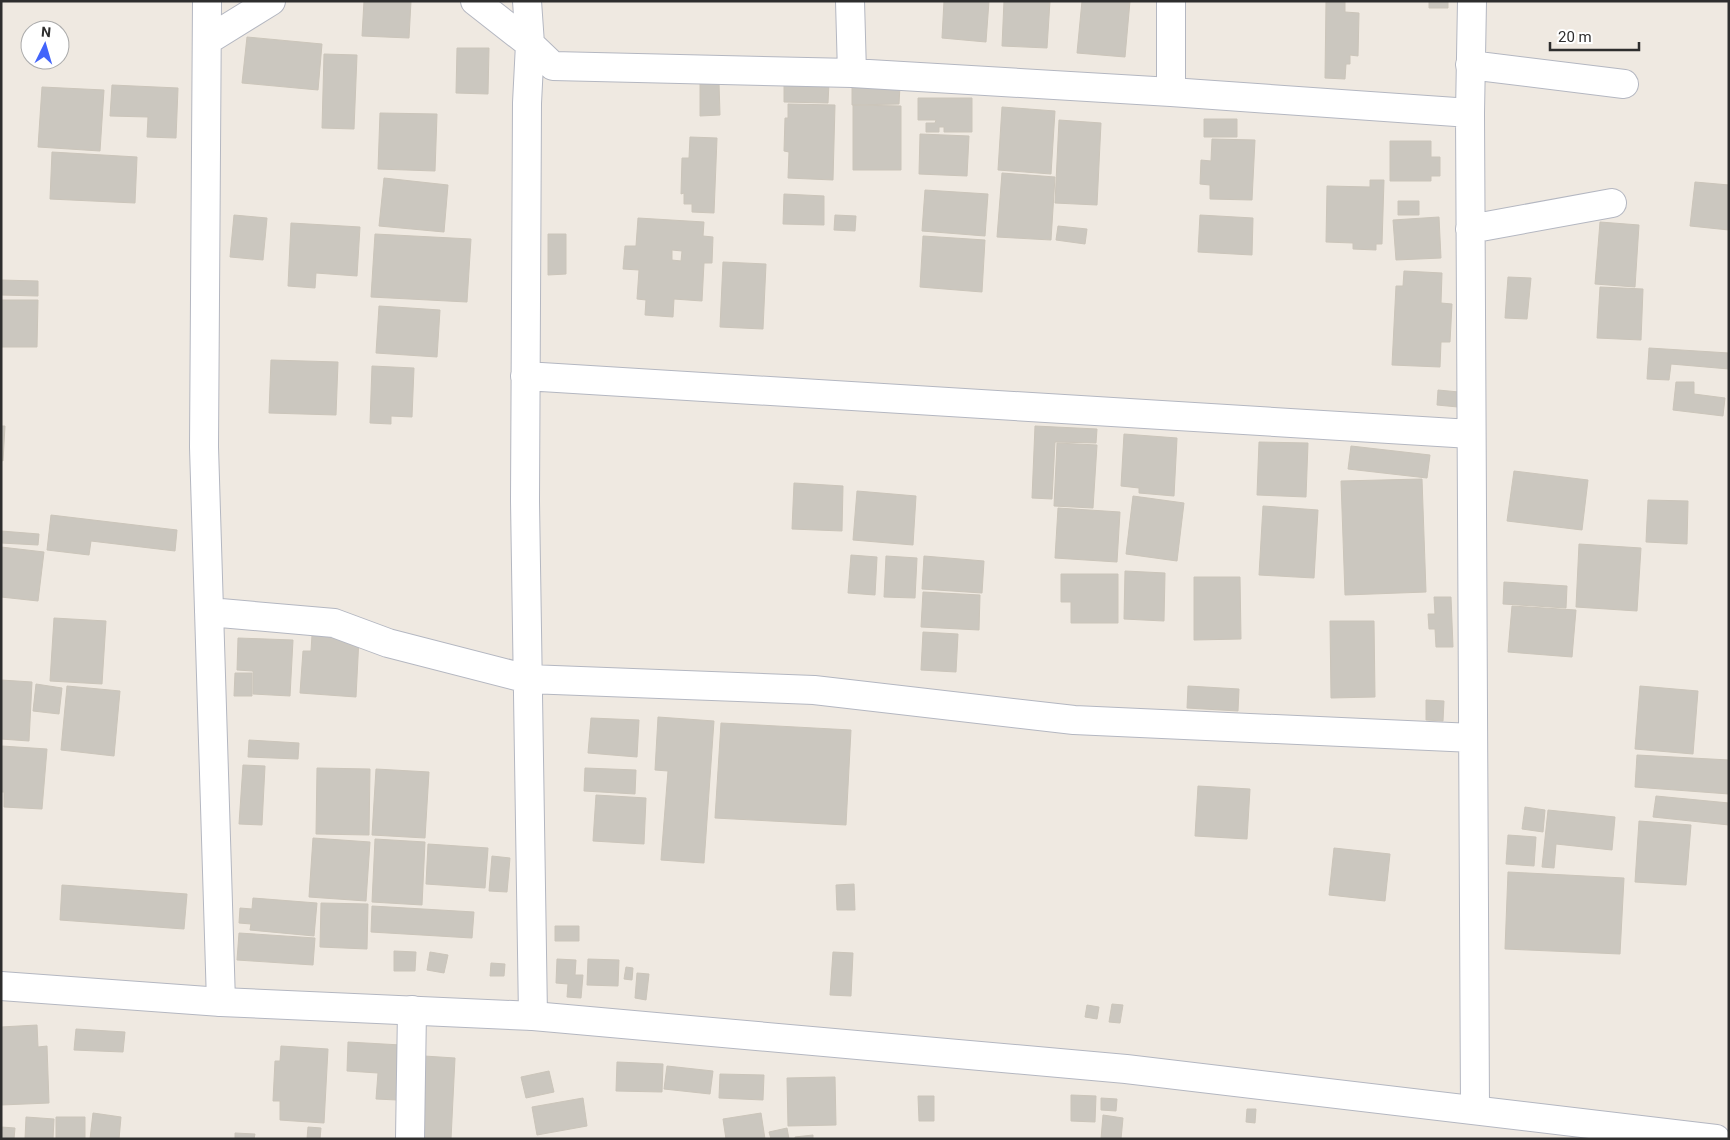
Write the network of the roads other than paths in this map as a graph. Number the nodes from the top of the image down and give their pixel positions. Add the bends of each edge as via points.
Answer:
1 (207, 1) edge
2 (271, 1) edge
3 (475, 1) edge
4 (527, 1) edge
5 (850, 1) edge
6 (1171, 1) edge
7 (1472, 1) edge
8 (208, 40) junction
9 (530, 44) junction
10 (1470, 65) junction
11 (553, 66) junction
12 (852, 73) junction
13 (1624, 84) dead end
14 (1171, 92) junction
15 (528, 103) junction
16 (1470, 113) junction
17 (1612, 203) dead end
18 (1470, 229) junction
19 (525, 376) junction
20 (1471, 434) junction
21 (209, 612) junction
22 (528, 679) junction
23 (1473, 738) junction
24 (1, 986) edge
25 (221, 1002) junction
26 (412, 1010) junction
27 (533, 1016) junction
28 (1475, 1109) junction
29 (410, 1139) edge
30 (1716, 1139) edge

1 - 8 street
2 - 8 street
3 - 9 street
4 - 9 street
5 - 12 street
6 - 14 street
7 - 10 street
8 - 21 street via 204,447
9 - 11 street
9 - 15 street
10 - 13 street
10 - 16 street
11 - 12 street
11 - 15 street
12 - 14 street
14 - 16 street
15 - 19 street
16 - 18 street
17 - 18 street
18 - 20 street
19 - 20 street
19 - 22 street
20 - 23 street
21 - 22 street via 334,623 388,643
21 - 25 street
22 - 23 street via 814,690 1074,720
22 - 27 street
23 - 28 street
24 - 25 street
25 - 26 street
26 - 27 street
26 - 29 street
27 - 28 street via 1126,1069
28 - 30 street

